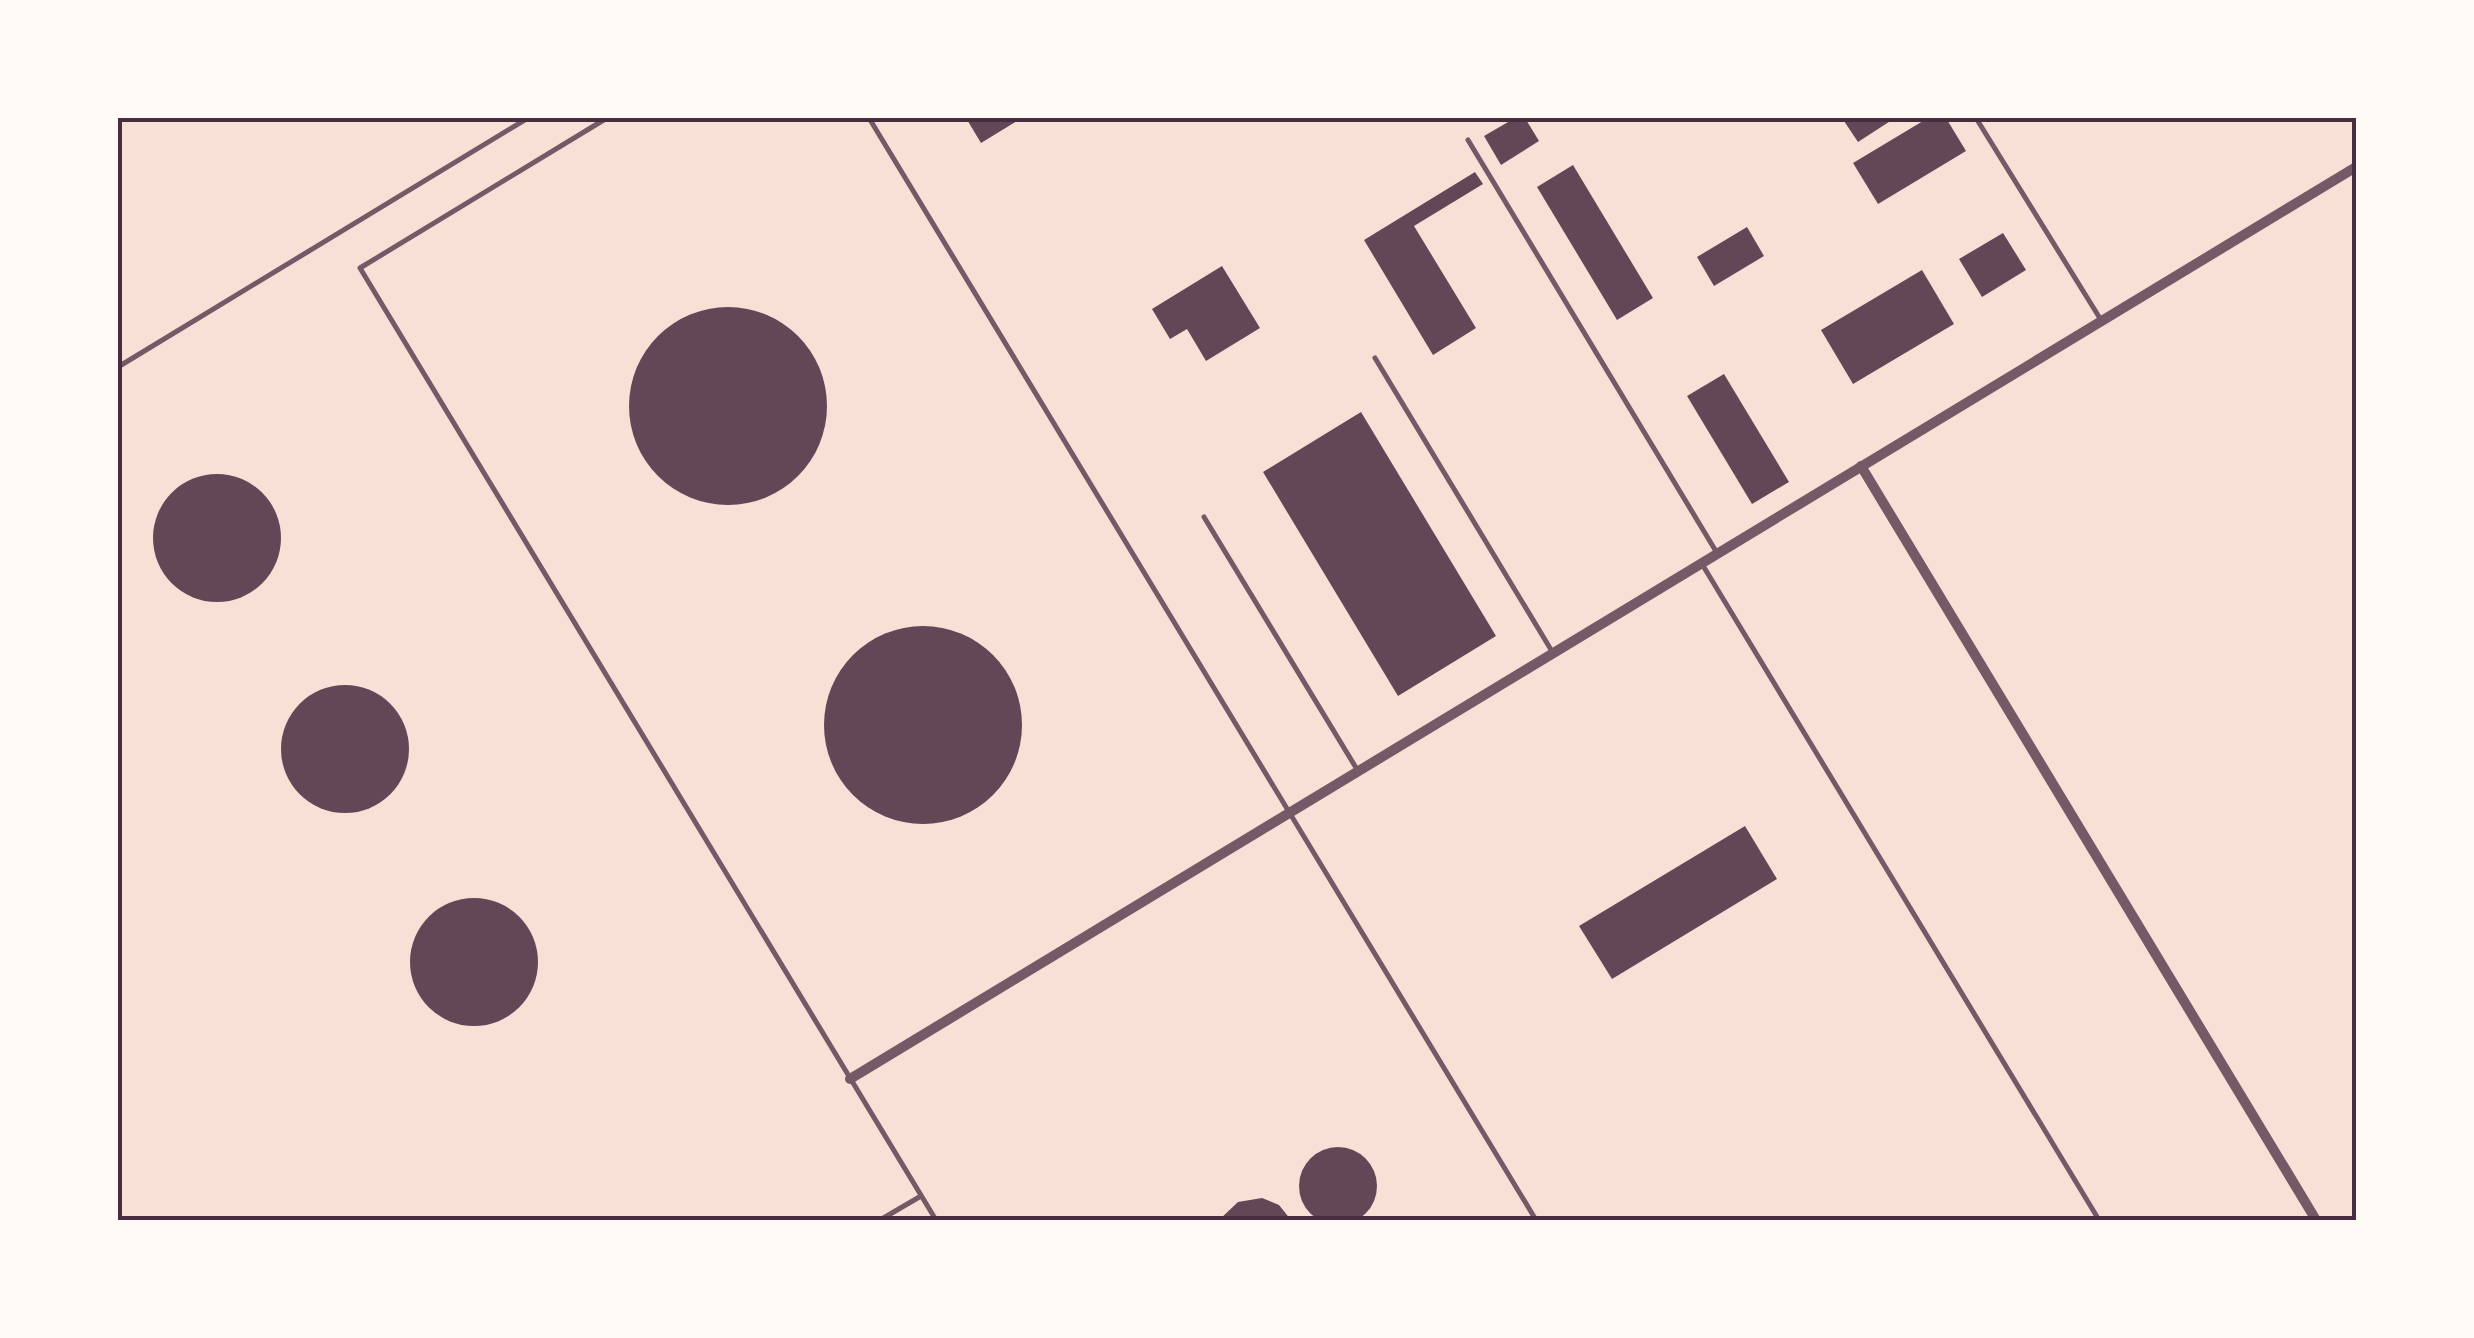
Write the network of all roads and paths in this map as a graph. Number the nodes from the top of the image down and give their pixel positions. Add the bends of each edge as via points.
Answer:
1 (528, 118) edge
2 (607, 118) edge
3 (869, 118) edge
4 (1976, 118) edge
5 (1468, 140) dead end
6 (2356, 167) edge
7 (2101, 320) junction
8 (1375, 358) dead end
9 (118, 366) edge
10 (1860, 466) junction
11 (1204, 517) dead end
12 (1717, 553) junction
13 (1702, 563) junction
14 (1553, 652) junction
15 (1358, 771) junction
16 (1289, 812) junction
17 (850, 1079) junction
18 (921, 1196) junction
19 (880, 1220) edge
20 (936, 1220) edge
21 (1536, 1220) edge
22 (2099, 1220) edge
23 (2316, 1220) edge

1 - 9 lane
2 - 17 lane via 360,268
3 - 16 lane
4 - 7 lane
5 - 12 lane
6 - 7 street
7 - 10 street
8 - 14 lane
10 - 12 street
10 - 23 street
11 - 15 lane
12 - 13 street
13 - 14 street
13 - 22 lane
14 - 15 street
15 - 16 street
16 - 17 street
16 - 21 lane
17 - 18 lane
18 - 19 lane
18 - 20 lane

